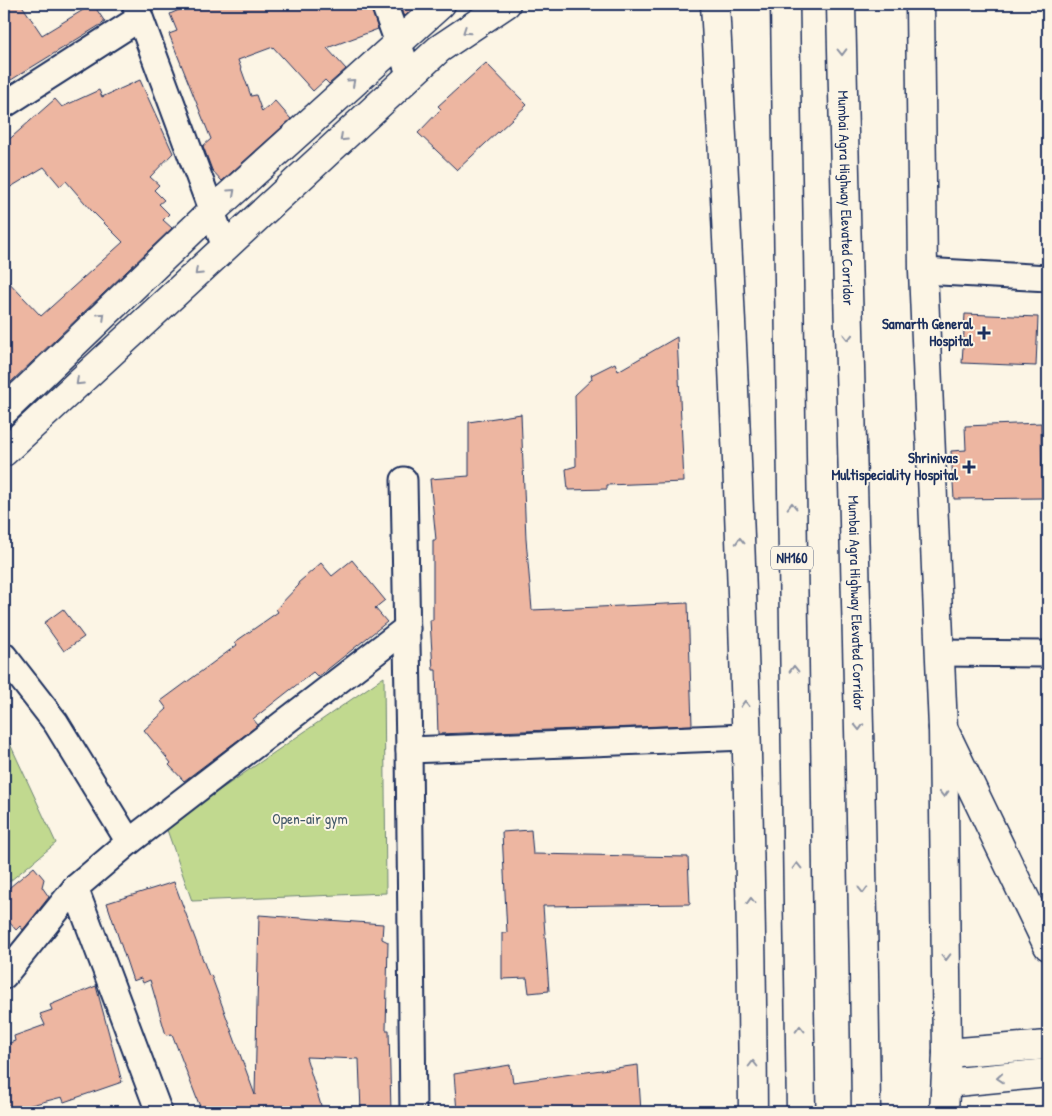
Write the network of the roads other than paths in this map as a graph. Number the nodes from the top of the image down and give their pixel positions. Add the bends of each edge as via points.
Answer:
1 (384, 4) edge
2 (441, 4) edge
3 (506, 4) edge
4 (715, 4) edge
5 (785, 4) edge
6 (841, 4) edge
7 (920, 4) edge
8 (137, 11) edge
9 (398, 41) junction
10 (410, 76) junction
11 (4, 105) edge
12 (212, 211) junction
13 (225, 247) junction
14 (923, 271) junction
15 (1048, 278) edge
16 (4, 411) edge
17 (4, 452) edge
18 (404, 480) dead end
19 (407, 628) junction
20 (940, 653) junction
21 (1048, 654) edge
22 (4, 656) edge
23 (943, 728) junction
24 (746, 737) junction
25 (410, 750) junction
26 (129, 842) junction
27 (75, 888) junction
28 (1048, 946) edge
29 (4, 976) edge
30 (1048, 1045) edge
31 (947, 1053) junction
32 (1048, 1073) edge
33 (946, 1083) junction
34 (159, 1112) edge
35 (413, 1112) edge
36 (754, 1112) edge
37 (801, 1112) edge
38 (866, 1112) edge
39 (944, 1112) edge

1 - 9 street
2 - 9 main road
3 -> 10 main road via 439,49
24 -> 4 main road via 734,355
37 -> 5 main road, NH160
6 -> 38 main road, Mumbai Agra Highway Elevated Corridor via 864,903
7 - 14 main road
8 - 11 street
8 - 12 street
9 - 10 street
12 -> 9 main road
10 -> 13 main road
12 - 13 street
16 -> 12 main road
13 -> 17 main road
14 - 15 street
14 - 20 main road
18 - 19 street
19 - 25 street
19 - 26 street
20 - 21 street
20 - 23 main road
22 - 26 street via 56,723
23 - 28 main road
23 -> 31 main road
24 - 25 street
36 -> 24 main road
25 - 35 street
26 - 27 street
27 - 29 street
27 - 34 street
30 - 31 main road
31 - 33 main road
32 -> 33 main road
33 - 39 main road

